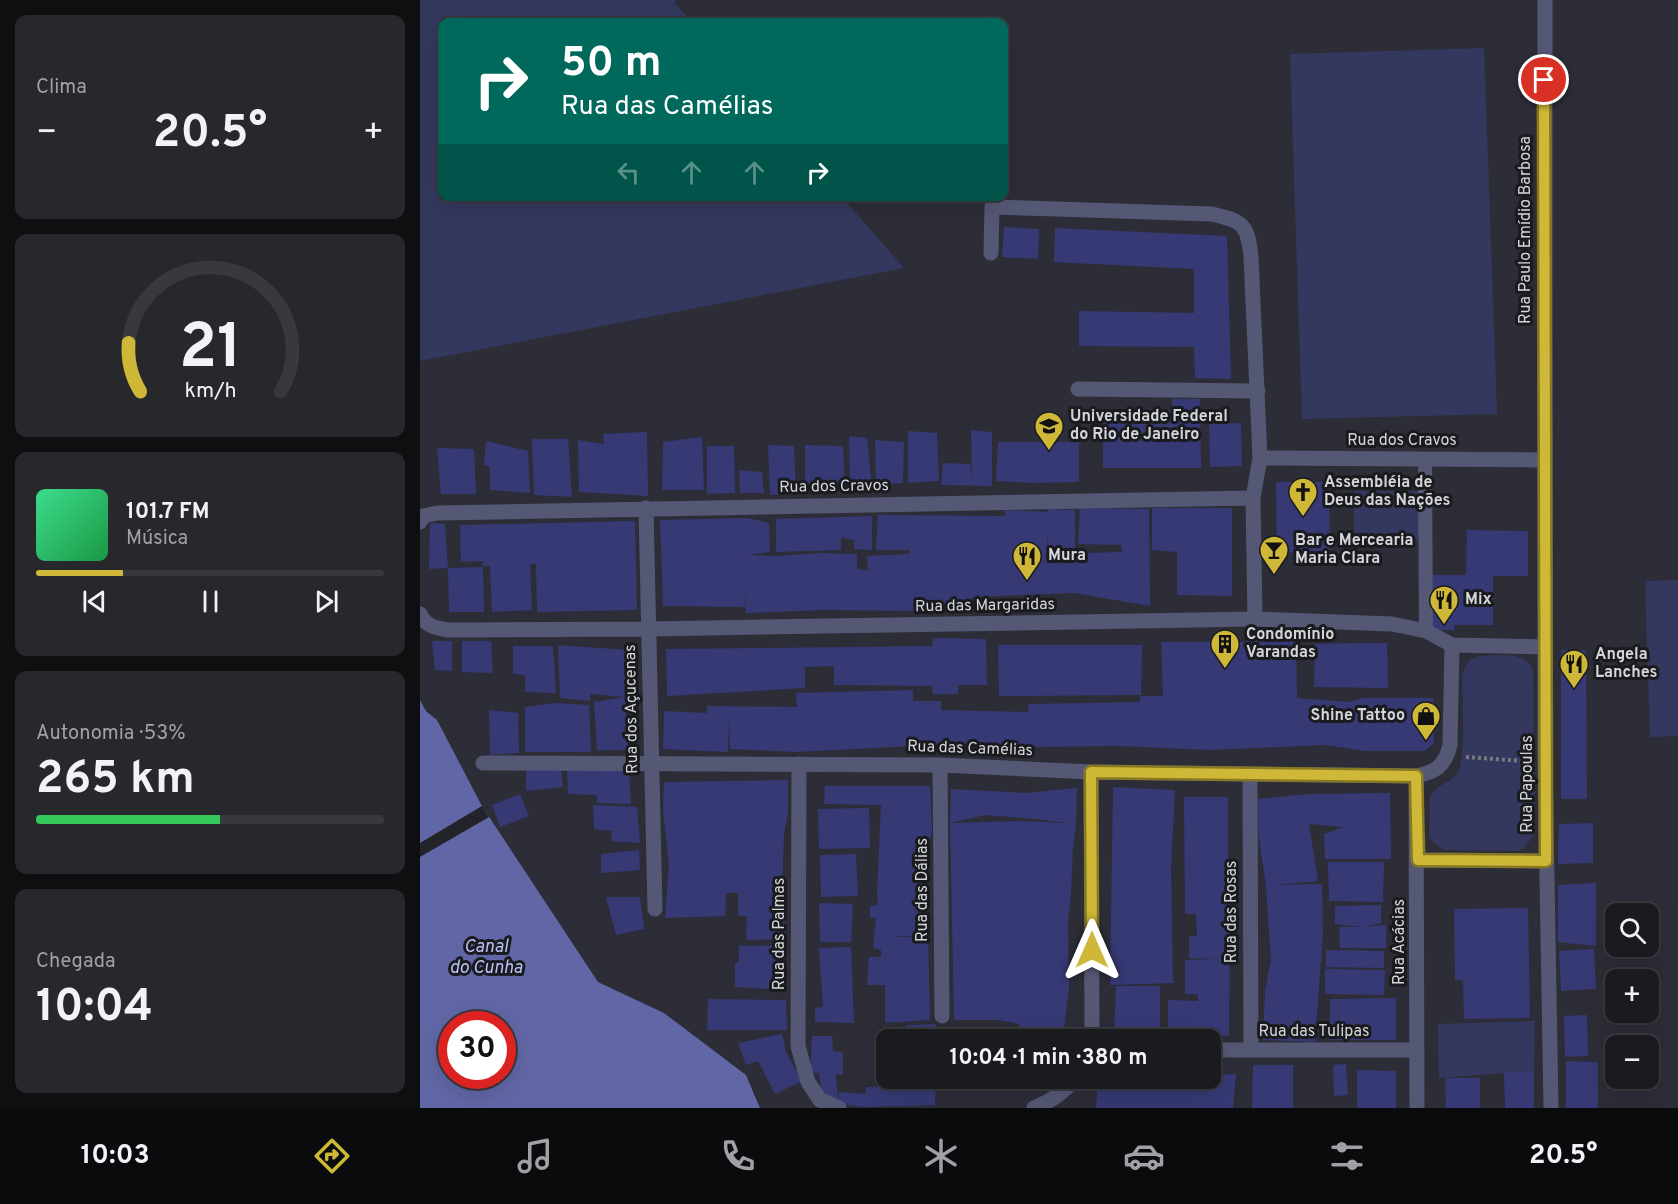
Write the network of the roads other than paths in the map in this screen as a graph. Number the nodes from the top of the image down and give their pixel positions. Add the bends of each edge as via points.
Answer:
1 (1545, 0) edge
2 (991, 253) dead end
3 (1077, 389) dead end
4 (1258, 391) junction
5 (1260, 458) junction
6 (1425, 459) junction
7 (1545, 460) junction
8 (1253, 498) junction
9 (646, 508) junction
10 (420, 522) edge
11 (421, 618) edge
12 (1255, 620) junction
13 (648, 629) junction
14 (1426, 631) junction
15 (1452, 645) junction
16 (1545, 647) junction
17 (651, 762) junction
18 (483, 763) dead end
19 (799, 764) junction
20 (940, 765) junction
21 (1091, 772) junction
22 (1250, 774) junction
23 (1416, 776) junction
24 (1418, 860) junction
25 (1546, 861) junction
26 (655, 909) dead end
27 (942, 1016) dead end
28 (1092, 1029) edge
29 (1221, 1050) edge
30 (1251, 1050) junction
31 (1417, 1050) junction
32 (1067, 1089) edge
33 (838, 1108) edge
34 (1035, 1108) edge
35 (1418, 1108) edge
36 (1551, 1108) edge

1 - 7 street, Rua Paulo Emídio Barbosa
2 - 4 street via 992,207 1212,214 1229,218 1243,226 1249,237
3 - 4 street
4 - 5 street
5 - 6 street, Rua dos Cravos
5 - 8 street
6 - 7 street, Rua dos Cravos
6 - 14 lane
7 - 16 street, Rua Papoulas
8 - 9 street, Rua dos Cravos
8 - 12 street
9 - 10 street, Rua dos Cravos via 437,513 423,516
9 - 13 street, Rua dos Açucenas
11 - 13 street, Rua das Margaridas via 448,630
12 - 13 street, Rua das Margaridas
12 - 14 street, Rua das Margaridas via 1392,624
13 - 17 street, Rua dos Açucenas
14 - 15 street, Rua das Margaridas
15 - 16 street, Rua das Margaridas
15 - 23 street, Rua das Camélias via 1447,756 1431,773
16 - 25 street, Rua Papoulas
17 - 18 street, Rua das Camélias
17 - 19 street, Rua das Camélias
17 - 26 street, Rua dos Açucenas
19 - 20 street, Rua das Camélias
19 - 33 street, Rua das Palmas via 798,1046 808,1082 820,1100
20 - 21 street, Rua das Camélias
20 - 27 street, Rua das Dálias
21 - 22 street, Rua das Camélias
21 - 28 street
22 - 23 street, Rua das Camélias
22 - 30 street, Rua das Rosas
23 - 24 street, Rua Acácias
24 - 25 street
24 - 31 street, Rua Acácias
25 - 36 street, Rua Papoulas
29 - 30 street, Rua das Tulipas
30 - 31 street, Rua das Tulipas
31 - 35 street, Rua Acácias
32 - 34 street

